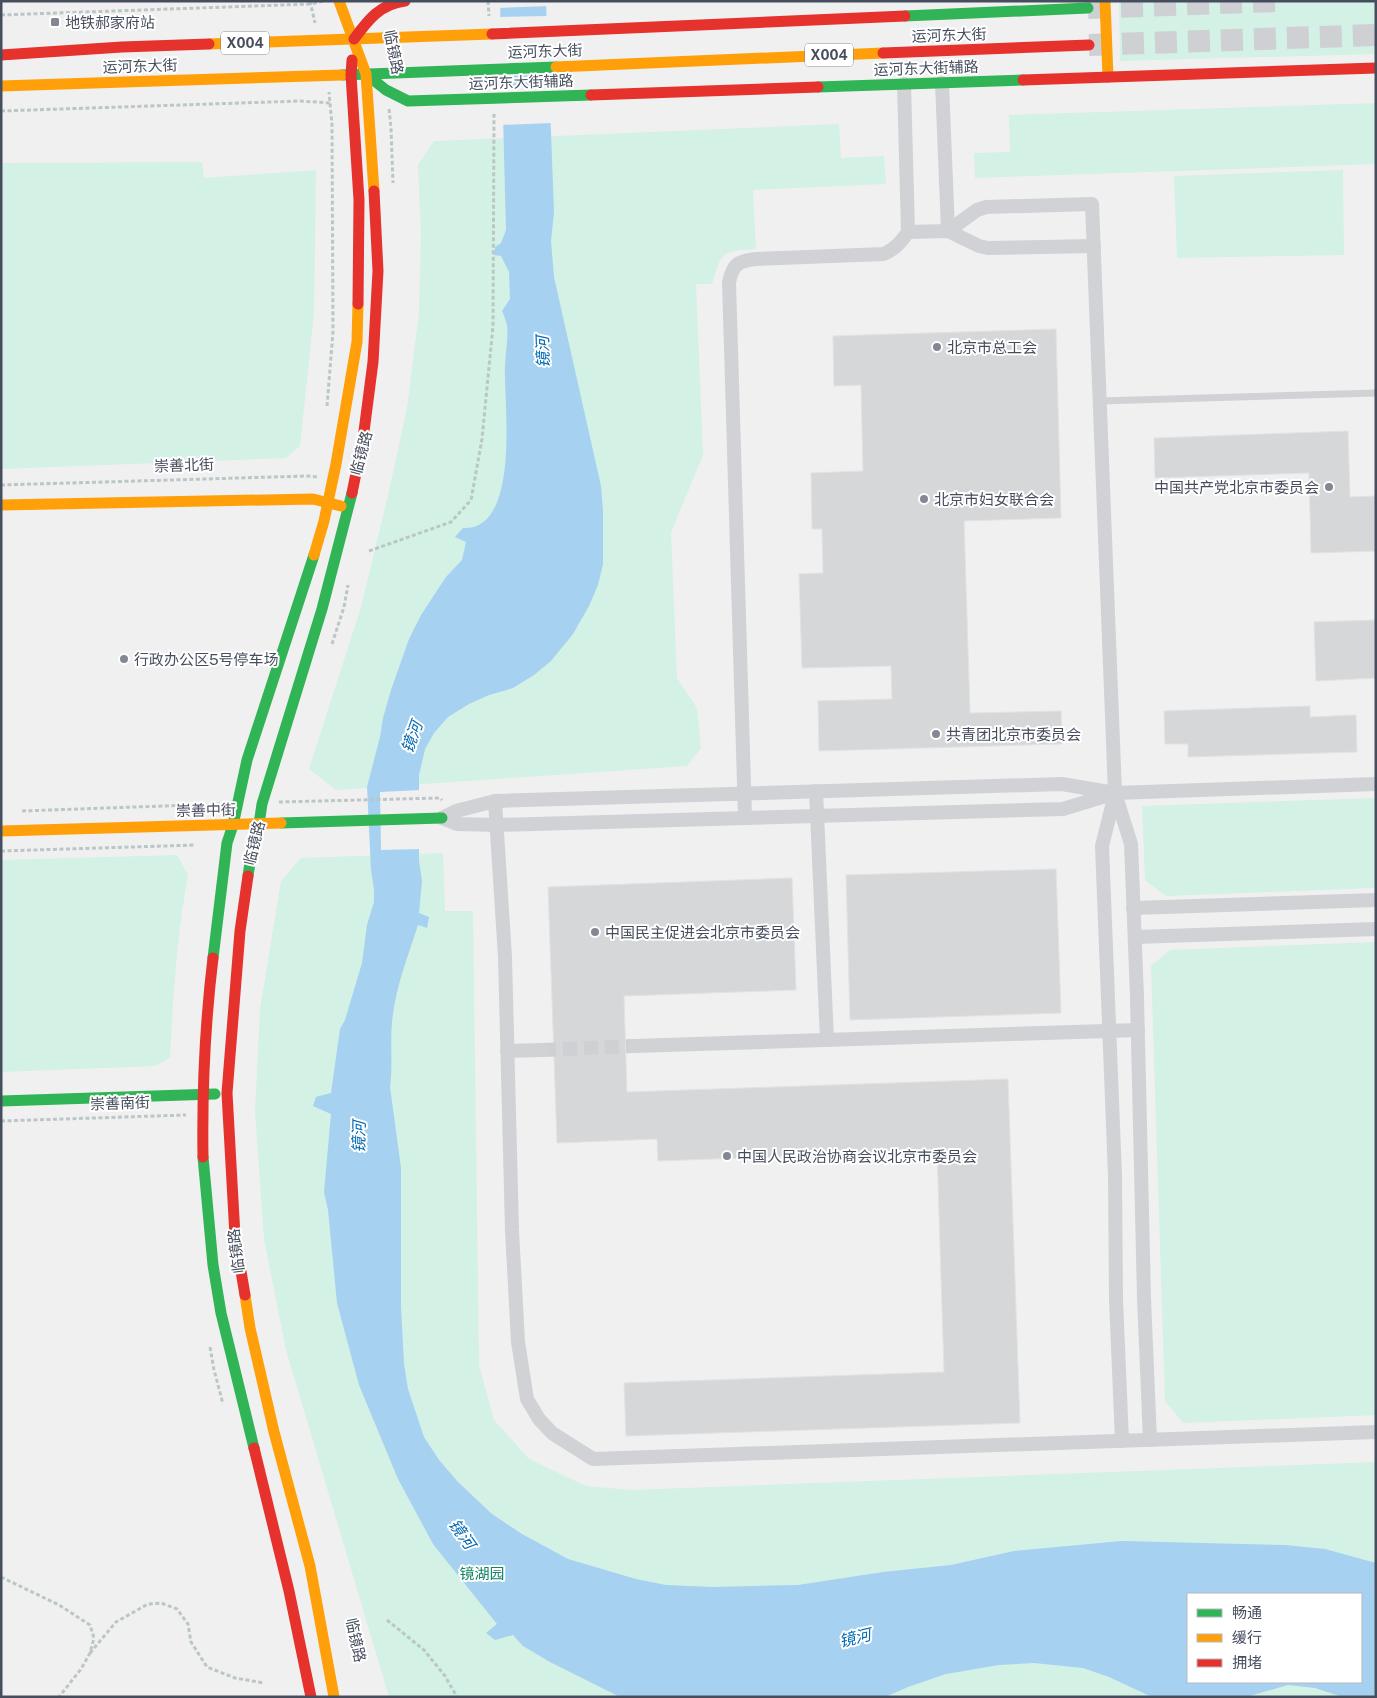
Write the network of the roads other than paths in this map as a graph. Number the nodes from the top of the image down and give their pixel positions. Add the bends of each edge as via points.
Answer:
1 (339, 1) edge
2 (405, 1) edge
3 (1105, 1) edge
4 (1088, 8) tunnel mouth
5 (354, 38) junction
6 (1089, 44) tunnel mouth
7 (1, 55) edge
8 (1376, 68) edge
9 (366, 74) junction
10 (351, 75) junction
11 (1108, 77) junction
12 (942, 83) junction
13 (904, 84) junction
14 (1, 86) edge
15 (948, 231) junction
16 (908, 232) junction
17 (1094, 246) junction
18 (1376, 393) edge
19 (1100, 401) junction
20 (328, 503) junction
21 (1, 505) edge
22 (348, 508) junction
23 (1376, 784) edge
24 (816, 792) junction
25 (1115, 793) junction
26 (745, 794) junction
27 (495, 801) junction
28 (818, 816) junction
29 (442, 818) junction
30 (746, 818) junction
31 (259, 824) junction
32 (233, 825) junction
33 (496, 825) junction
34 (1, 831) edge
35 (1376, 900) edge
36 (1134, 908) junction
37 (1376, 929) edge
38 (1135, 937) junction
39 (1108, 1030) junction
40 (1138, 1030) junction
41 (827, 1040) junction
42 (634, 1046) tunnel mouth
43 (542, 1050) tunnel mouth
44 (508, 1051) junction
45 (227, 1093) junction
46 (202, 1094) junction
47 (1, 1101) edge
48 (1376, 1432) edge
49 (1150, 1440) junction
50 (1122, 1441) junction
51 (311, 1697) edge
52 (334, 1697) edge

1 - 5 street, 临镜路
2 - 5 street via 383,6
3 - 11 street
4 - 5 street, 运河东大街 / X004 via 567,32
5 - 7 street, 运河东大街 / X004
5 - 9 street, 临镜路
5 - 10 street, 临镜路
6 - 9 street, 运河东大街 / X004
8 - 11 street, 运河东大街辅路
9 - 10 street, 运河东大街 / X004
9 - 13 street, 运河东大街辅路 via 386,90 408,101
9 - 22 street, 临镜路 via 378,271 373,362
10 - 14 street, 运河东大街 / X004
10 - 20 street, 临镜路 via 359,200 357,342
11 - 12 street, 运河东大街辅路
12 - 13 street, 运河东大街辅路
12 - 15 street
13 - 16 street
15 - 16 street
15 - 17 street via 988,248
15 - 17 street via 986,207 1092,204
16 - 26 street via 893,250 884,254 756,258 736,264 731,272 729,292
17 - 19 street
18 - 19 lane
19 - 25 street
20 - 21 street via 302,499
20 - 22 street
20 - 32 street, 临镜路 via 307,578 247,760
22 - 31 street, 临镜路 via 322,609 262,804
23 - 25 street
24 - 25 street via 1062,784
24 - 26 street
24 - 28 street
25 - 28 street via 1063,810
25 - 36 street via 1131,844
25 - 39 street via 1102,846
26 - 27 street
26 - 30 street
27 - 29 street
27 - 33 street
28 - 30 street
28 - 41 street
29 - 31 street, 崇善中街
29 - 33 street via 457,824
30 - 33 street
31 - 32 street, 崇善中街
31 - 45 street, 临镜路 via 253,842 240,931
32 - 34 street, 崇善中街
32 - 46 street, 临镜路 via 227,843 207,1008
33 - 44 street
35 - 36 street
36 - 38 street
37 - 38 street
38 - 40 street
39 - 40 street
39 - 41 street
39 - 50 street
40 - 49 street
41 - 42 street
43 - 44 street
44 - 50 street via 518,1342 527,1398 552,1433 592,1459
45 - 46 street, 崇善南街
45 - 52 street, 临镜路 via 235,1236 250,1328 310,1566
46 - 47 street, 崇善南街
46 - 51 street, 临镜路 via 203,1163 221,1313 280,1553
48 - 49 street
49 - 50 street

